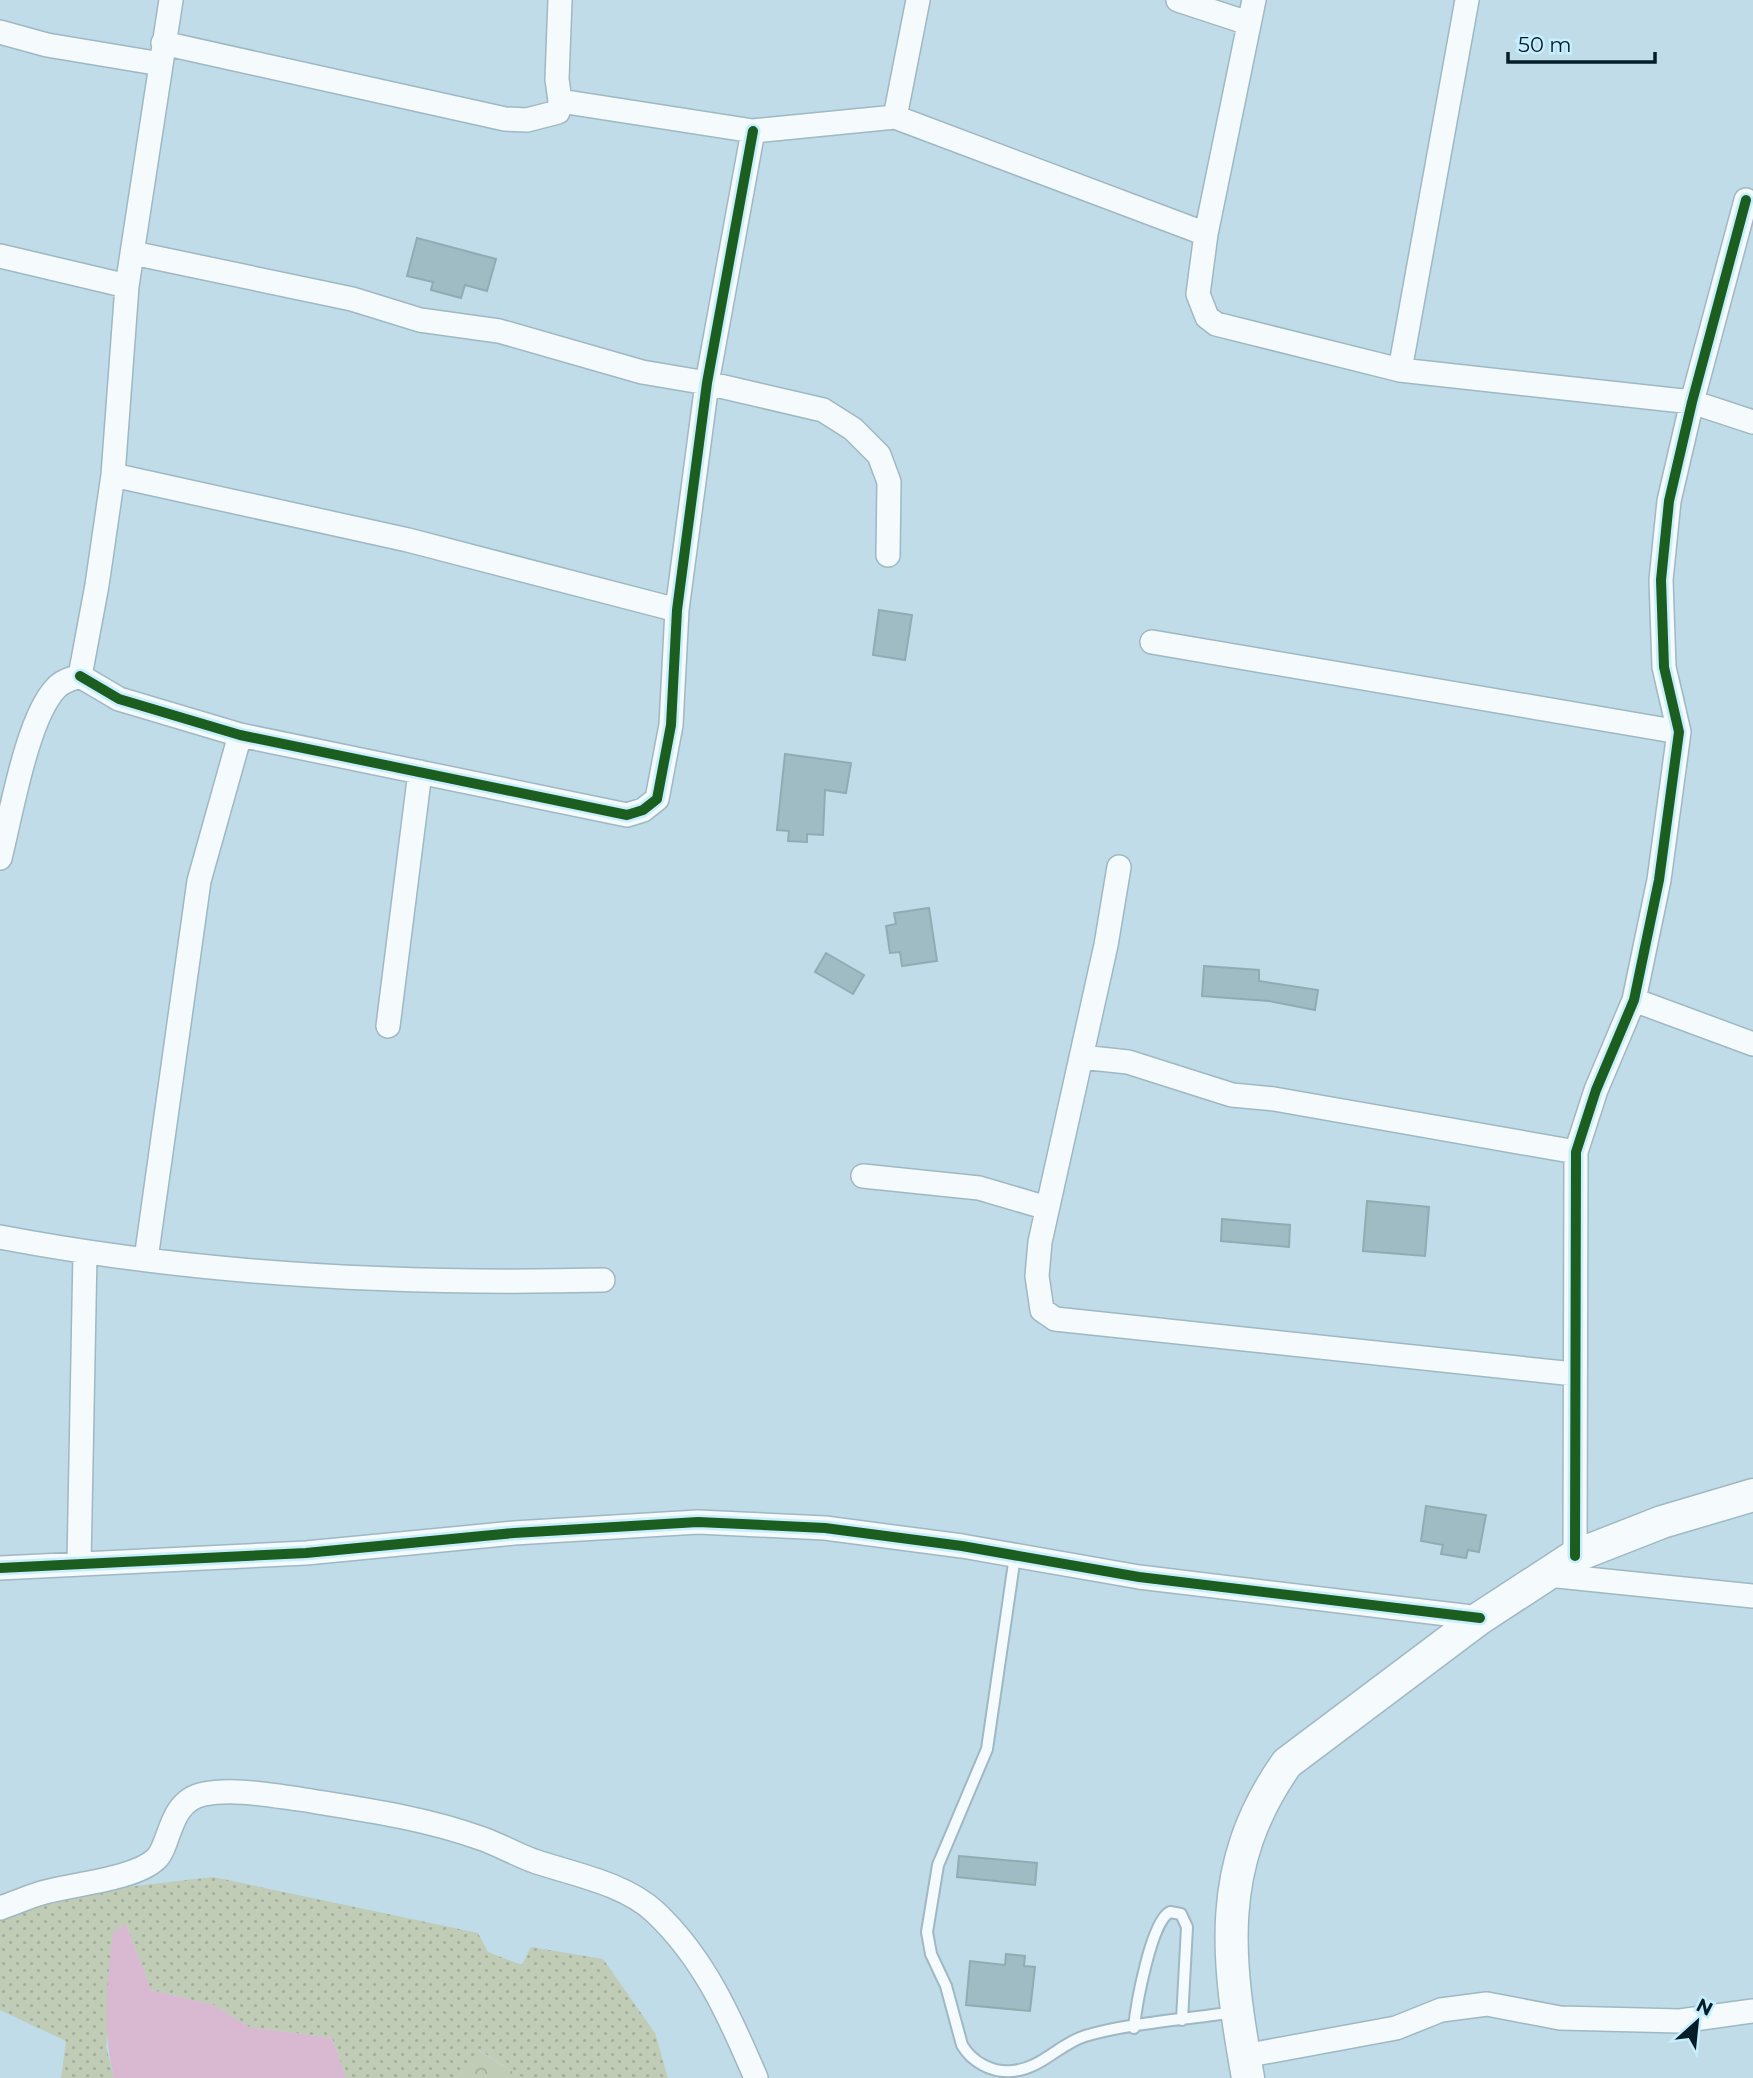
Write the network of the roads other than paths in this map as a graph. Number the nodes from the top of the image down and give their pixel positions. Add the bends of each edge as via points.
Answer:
1 (171, 0) edge
2 (560, 0) edge
3 (918, 0) edge
4 (1178, 0) edge
5 (1254, 0) edge
6 (1467, 0) edge
7 (1248, 23) junction
8 (0, 32) edge
9 (162, 53) junction
10 (560, 101) junction
11 (895, 117) junction
12 (753, 131) junction
13 (1746, 200) dead end
14 (1206, 234) junction
15 (133, 253) junction
16 (0, 256) edge
17 (127, 286) junction
18 (1400, 370) junction
19 (707, 383) junction
20 (1692, 402) junction
21 (1753, 422) edge
22 (113, 475) junction
23 (888, 555) dead end
24 (677, 610) junction
25 (1152, 642) dead end
26 (80, 676) junction
27 (1679, 732) junction
28 (240, 735) junction
29 (420, 772) junction
30 (0, 858) edge
31 (1119, 867) dead end
32 (1634, 1000) junction
33 (388, 1026) dead end
34 (1753, 1044) edge
35 (1081, 1057) junction
36 (1576, 1152) junction
37 (863, 1176) dead end
38 (1047, 1208) junction
39 (0, 1237) edge
40 (85, 1253) junction
41 (146, 1259) junction
42 (603, 1280) dead end
43 (1574, 1374) junction
44 (1753, 1496) edge
45 (1015, 1556) junction
46 (1575, 1556) junction
47 (79, 1564) junction
48 (0, 1568) edge
49 (1548, 1575) junction
50 (1753, 1596) edge
51 (1480, 1618) junction
52 (0, 1908) edge
53 (1753, 2011) edge
54 (1238, 2012) junction
55 (1182, 2020) junction
56 (1134, 2028) junction
57 (1246, 2067) edge
58 (756, 2078) edge

1 - 9 street
2 - 10 street
3 - 11 street
4 - 7 street
5 - 7 street
6 - 18 street
7 - 14 street
8 - 9 street via 47,45
9 - 10 street via 505,119 527,120 558,112
9 - 15 street
10 - 12 street
11 - 12 street
11 - 14 street
12 - 19 street
13 - 20 street
14 - 18 street via 1198,294 1207,317 1216,324
15 - 17 street
15 - 19 street via 352,299 420,320 499,331 642,372
16 - 17 street
17 - 22 street
18 - 20 street
19 - 23 street via 823,410 853,429 878,455 889,482
19 - 24 street
20 - 21 street
20 - 27 street via 1669,501 1661,580 1664,667
22 - 24 street via 408,540
22 - 26 street
24 - 29 street via 671,725 657,799 643,810 627,815
25 - 27 street
26 - 28 street via 119,699
26 - 30 street via 53,690 33,729
27 - 32 street via 1659,880
28 - 29 street
28 - 41 street via 199,881
29 - 33 street
31 - 35 street
32 - 34 street
32 - 36 street
35 - 36 street via 1128,1062 1232,1095
35 - 38 street
36 - 43 street
37 - 38 street via 979,1188
38 - 43 street via 1037,1276 1042,1310 1055,1319
39 - 40 street
40 - 41 street
40 - 47 street
41 - 42 street via 309,1277 478,1283
43 - 46 street
44 - 46 street via 1661,1522
45 - 47 street via 825,1528 698,1522 514,1533 306,1553
45 - 51 street via 1139,1577
45 - 56 lane via 986,1749 934,1879 927,1931 931,1954 967,2054 996,2070 1029,2067 1088,2035
46 - 49 street
47 - 48 street
49 - 50 street
49 - 51 street
51 - 54 street via 1331,1727 1287,1763 1267,1791 1237,1864 1231,1916
52 - 58 street via 43,1892 141,1870 158,1858 177,1812 200,1794 281,1797 402,1815 591,1876 652,1909 704,1970
53 - 57 street via 1679,2021 1560,2018 1487,2004 1441,2010 1396,2028
54 - 55 lane
54 - 57 street
55 - 56 lane
55 - 56 lane via 1186,1927 1181,1914 1170,1912 1157,1927

